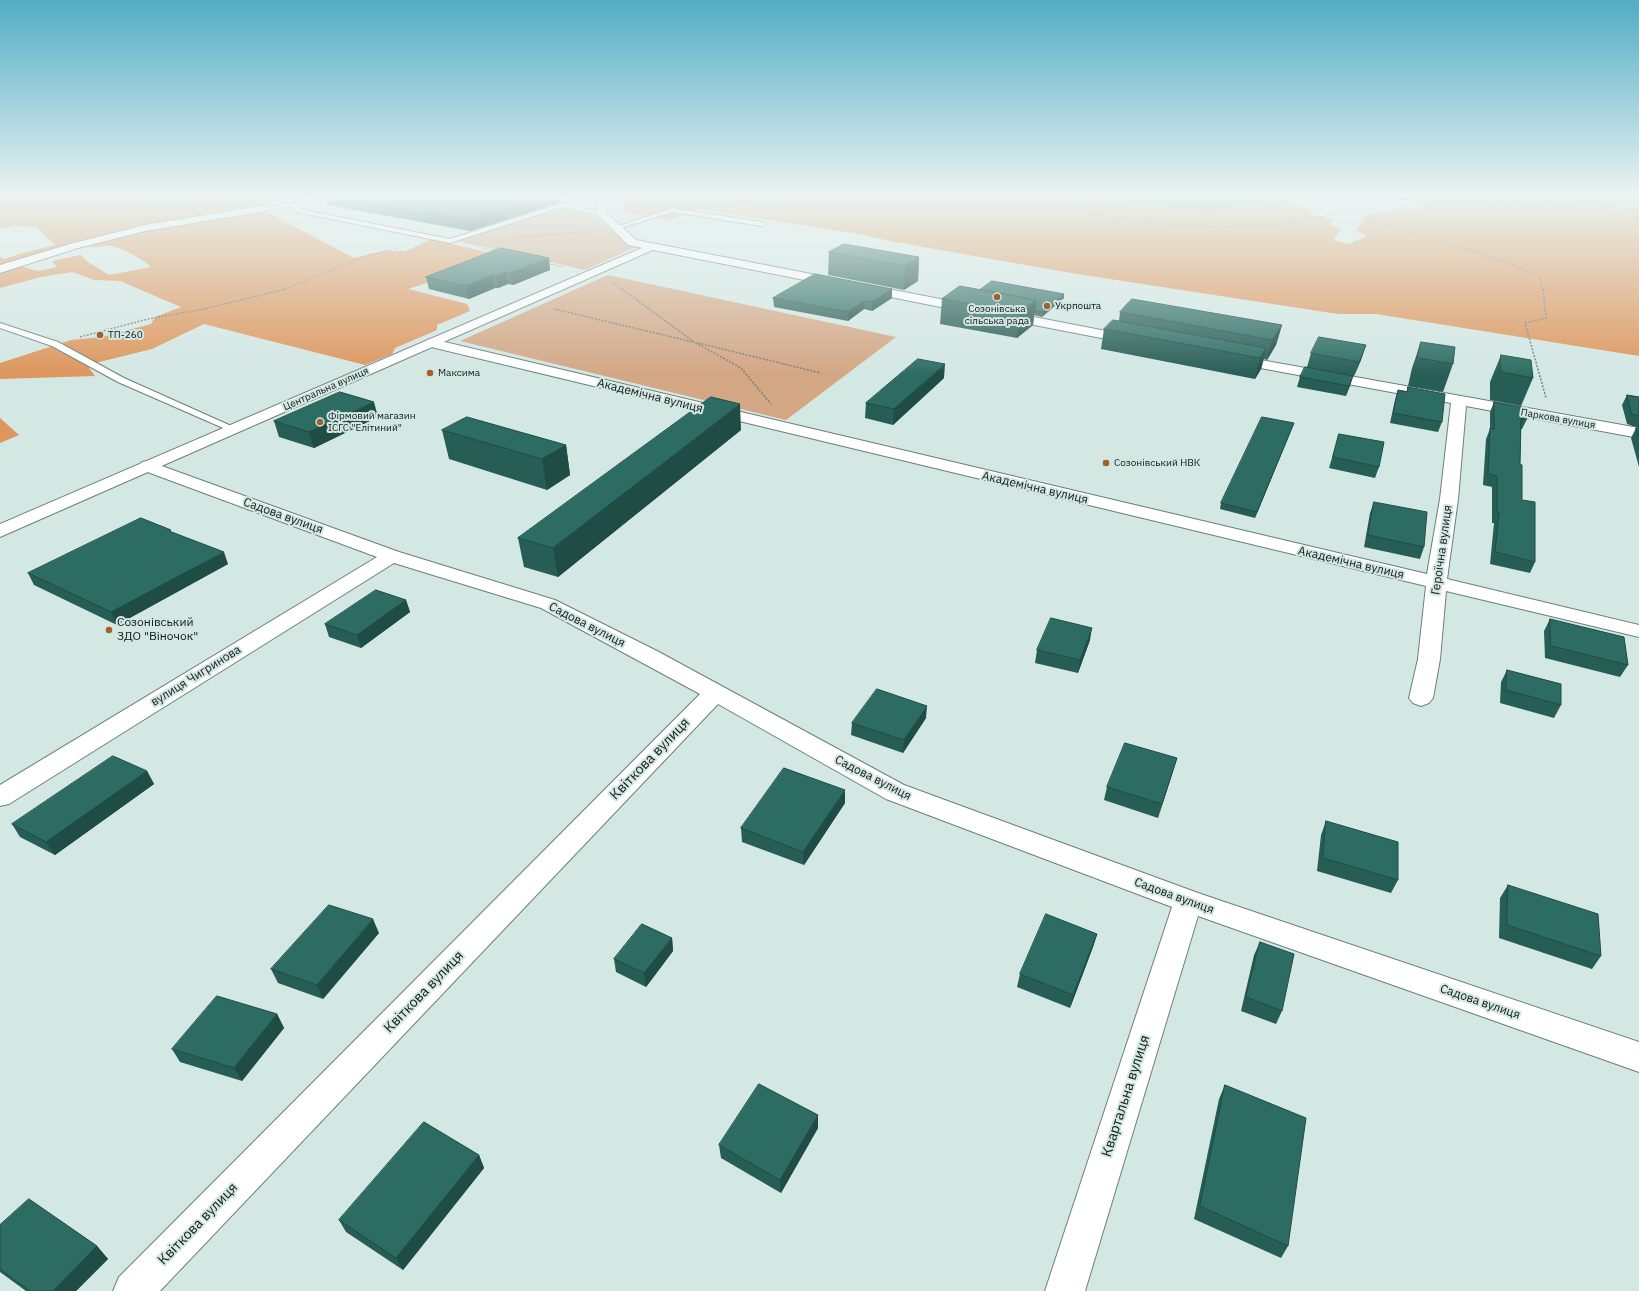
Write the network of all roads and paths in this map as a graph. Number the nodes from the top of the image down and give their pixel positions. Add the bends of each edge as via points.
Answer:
1 (44, 255) edge
2 (368, 255) edge
3 (633, 255) edge
4 (694, 255) edge
5 (1484, 255) edge
6 (540, 262) edge
7 (0, 269) edge
8 (593, 274) junction
9 (526, 302) junction
10 (0, 325) edge
11 (694, 342) junction
12 (1145, 342) edge
13 (432, 343) junction
14 (55, 344) junction
15 (1223, 357) edge
16 (821, 373) dead end
17 (1458, 401) junction
18 (1551, 418) junction
19 (233, 429) junction
20 (792, 430) junction
21 (1639, 433) edge
22 (148, 466) junction
23 (0, 531) edge
24 (392, 556) junction
25 (1436, 583) junction
26 (1639, 631) edge
27 (714, 693) junction
28 (1421, 698) dead end
29 (0, 797) edge
30 (1188, 901) junction
31 (1639, 1057) edge
32 (133, 1291) edge
33 (1065, 1291) edge

1 - 7 street
2 - 14 path via 285,289 204,309 148,319
3 - 8 street, Центральна вулиця
4 - 12 street
5 - 18 path via 1539,276 1546,318 1525,322
6 - 8 path
8 - 9 street, Центральна вулиця
8 - 11 path via 615,282
9 - 11 path
9 - 13 street, Центральна вулиця
10 - 14 lane
11 - 16 path
11 - 20 path via 740,368
13 - 19 street, Центральна вулиця
13 - 20 street, Академічна вулиця
14 - 19 lane via 121,380
15 - 17 street, Паркова вулиця
17 - 18 street, Паркова вулиця
17 - 25 street, Героїчна вулиця
18 - 21 street, Паркова вулиця
19 - 22 street, Центральна вулиця
20 - 25 street, Академічна вулиця
22 - 23 street, Центральна вулиця
22 - 24 street, Садова вулиця
24 - 27 street, Садова вулиця via 548,604
24 - 29 street, вулиця Чигринова
25 - 26 street, Академічна вулиця
25 - 28 street, Героїчна вулиця via 1429,659
27 - 30 street, Садова вулиця via 894,792
27 - 32 street, Квіткова вулиця
30 - 31 street, Садова вулиця
30 - 33 street, Квартальна вулиця

